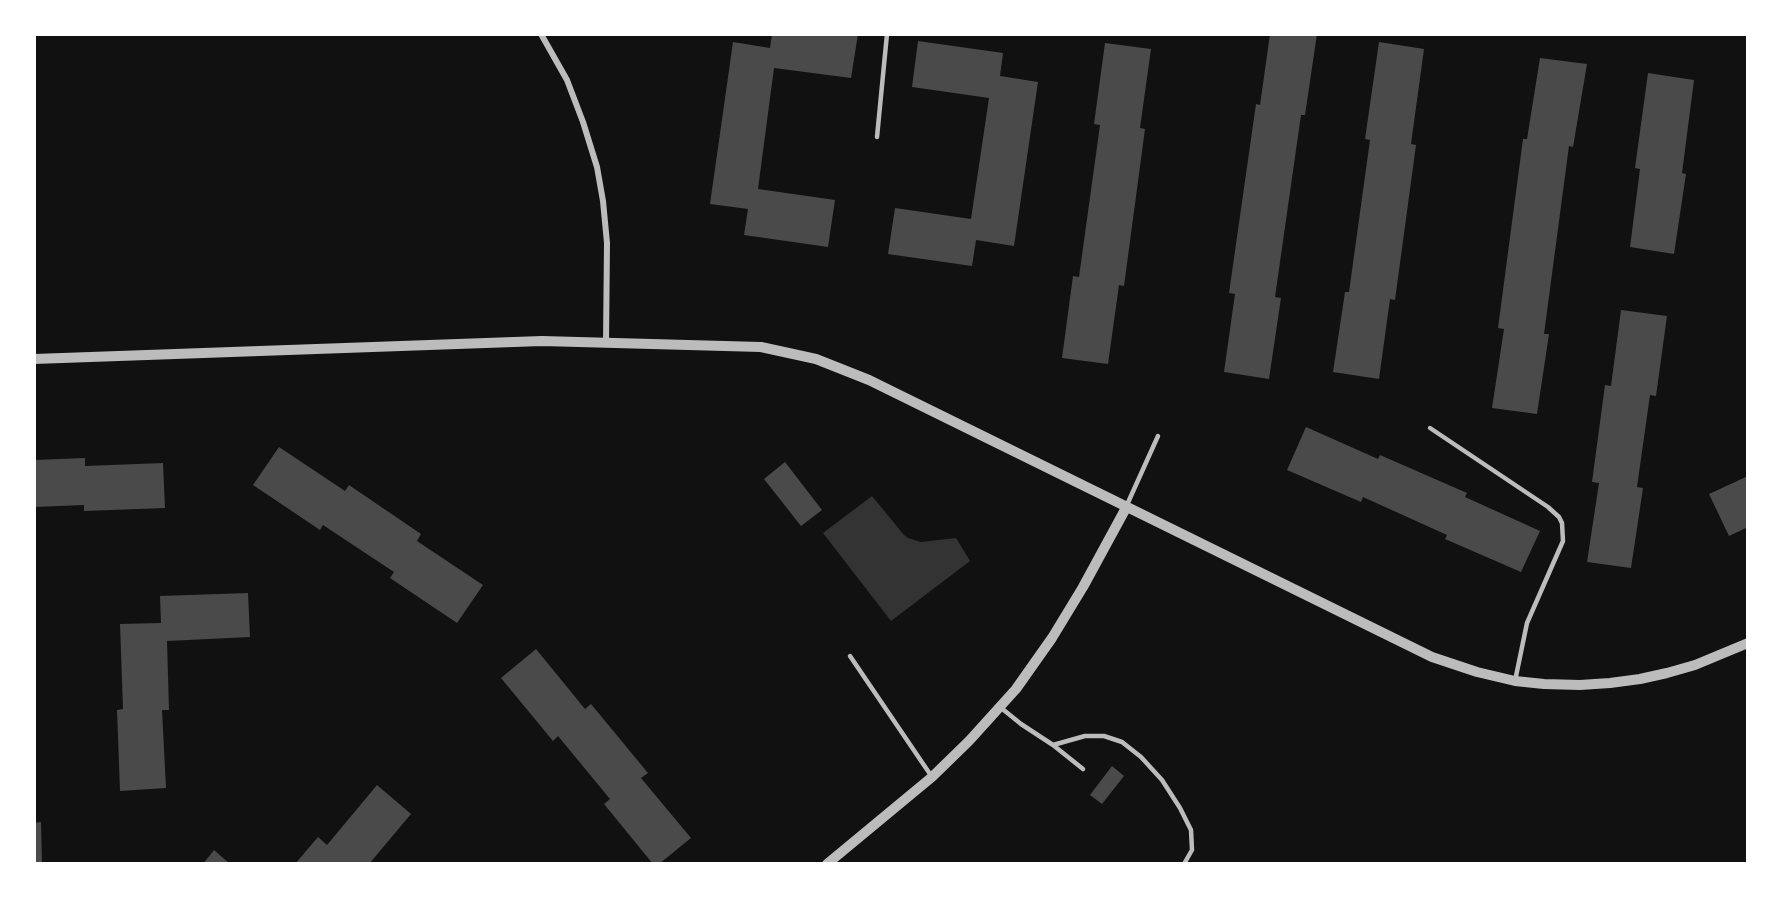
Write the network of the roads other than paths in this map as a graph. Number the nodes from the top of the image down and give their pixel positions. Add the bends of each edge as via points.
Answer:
1 (541, 34) edge
2 (887, 34) edge
3 (877, 137) dead end
4 (606, 343) junction
5 (34, 359) edge
6 (1430, 428) dead end
7 (1158, 436) dead end
8 (1126, 508) junction
9 (1748, 644) edge
10 (850, 656) dead end
11 (1515, 681) junction
12 (1000, 707) junction
13 (1053, 745) junction
14 (1083, 769) dead end
15 (932, 777) junction
16 (827, 864) edge
17 (1184, 864) edge

1 - 4 street via 567,80 597,167 607,243
2 - 3 lane
4 - 5 street via 531,341
4 - 8 street via 761,347 830,363
6 - 11 lane via 1548,507 1562,523 1563,540 1527,623
7 - 8 lane
8 - 11 street via 1432,657
8 - 12 street via 1052,638
9 - 11 street via 1695,665 1640,679 1580,685
10 - 15 lane
12 - 13 lane
12 - 15 street
13 - 14 lane
13 - 17 lane via 1085,736 1104,736 1122,742 1141,757 1161,780 1191,830 1192,850
15 - 16 street

